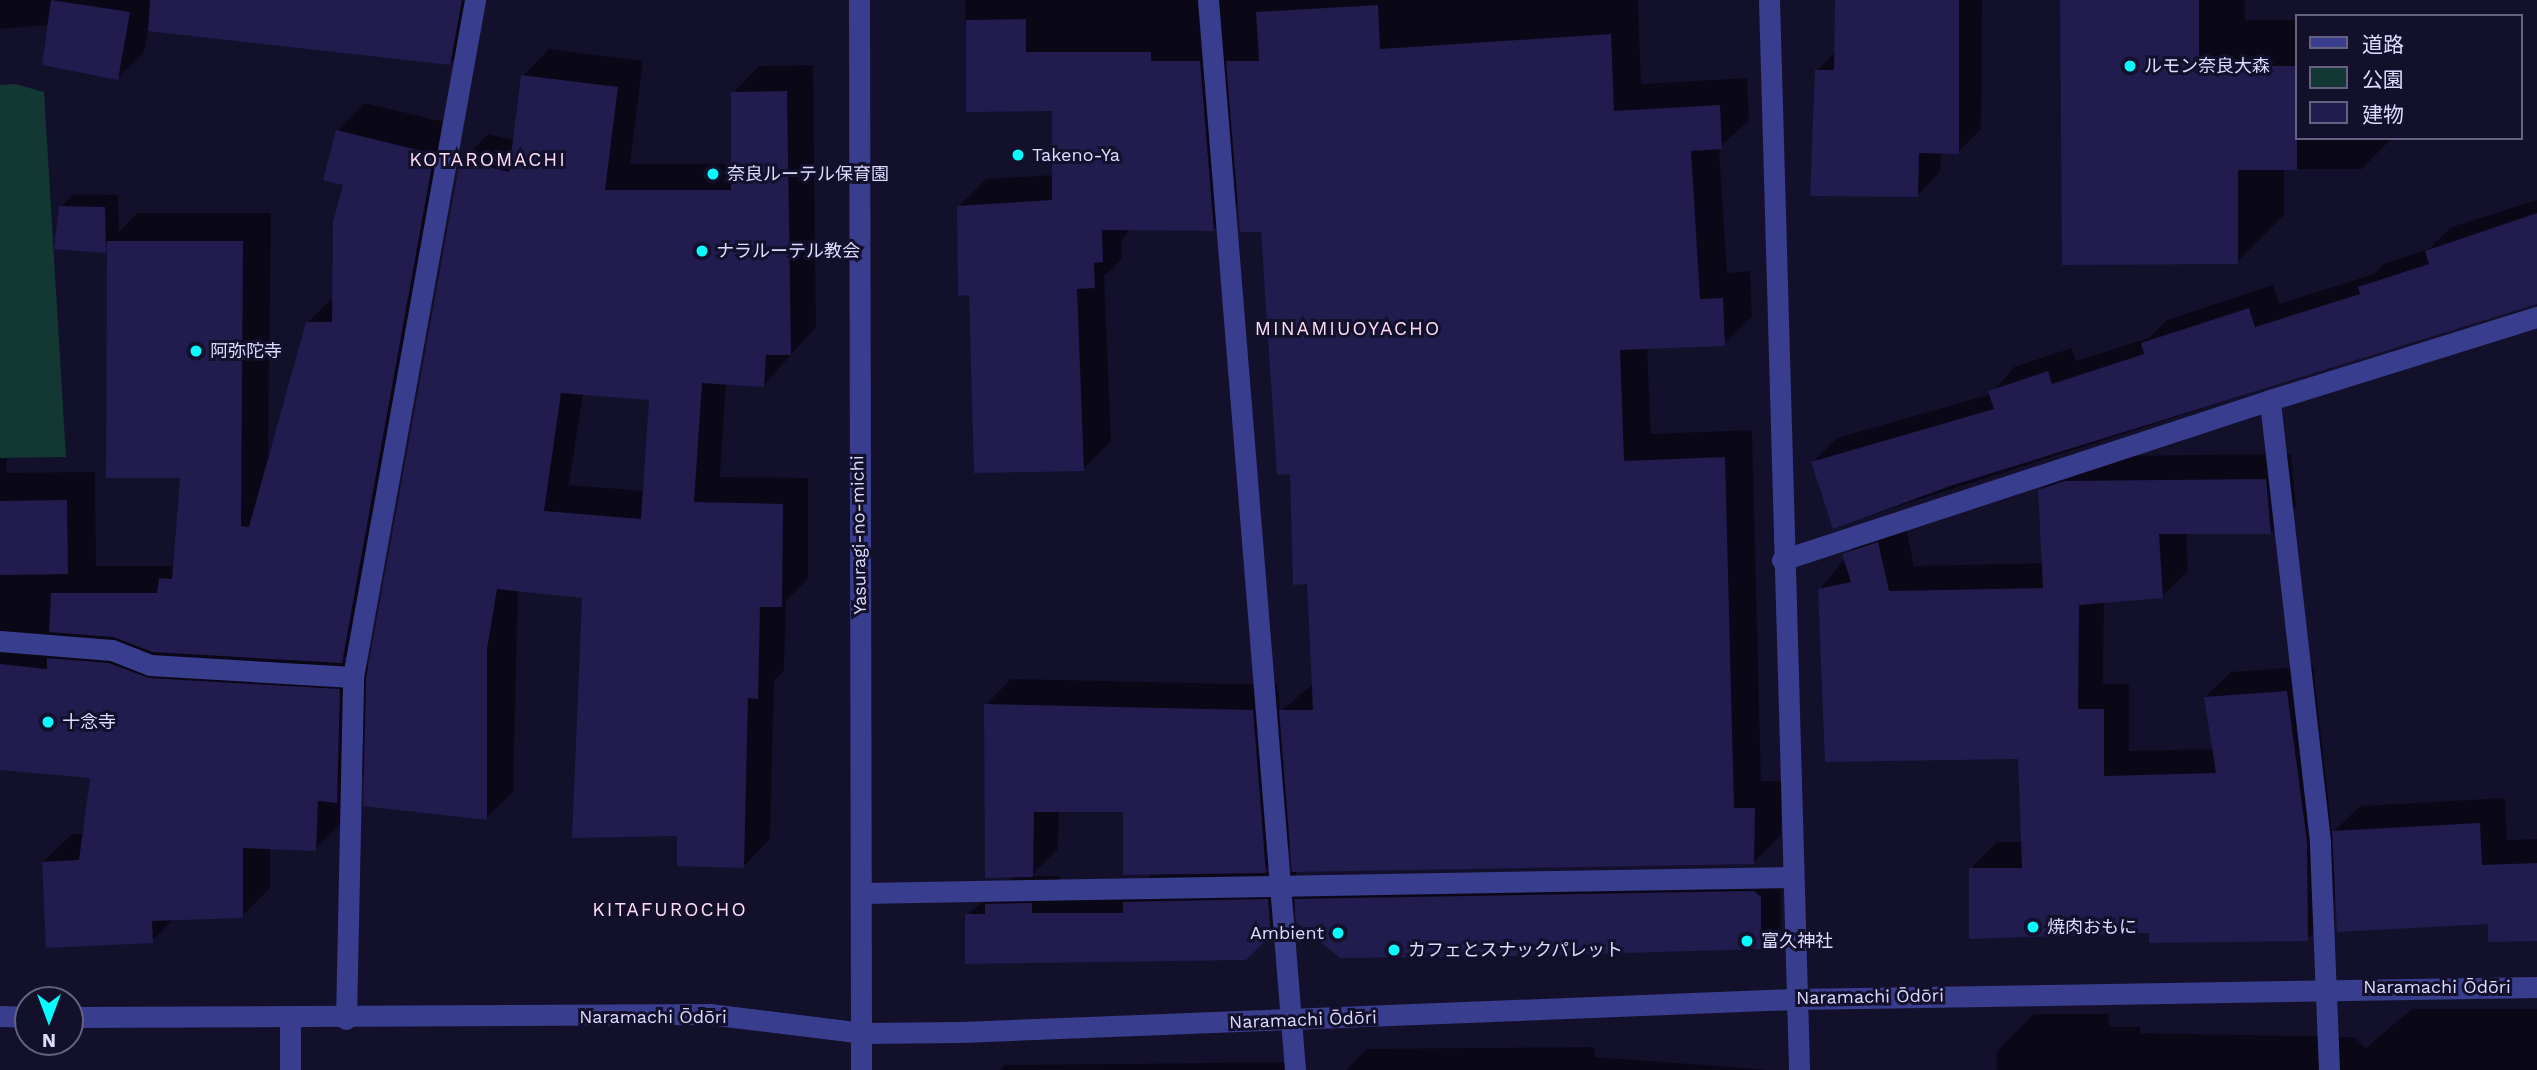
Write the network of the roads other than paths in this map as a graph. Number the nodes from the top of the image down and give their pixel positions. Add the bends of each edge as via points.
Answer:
1 (475, 0) edge
2 (859, 0) edge
3 (1208, 0) edge
4 (1769, 0) edge
5 (2537, 317) edge
6 (2270, 400) junction
7 (1782, 559) junction
8 (0, 641) edge
9 (353, 677) junction
10 (1791, 877) junction
11 (1280, 889) junction
12 (862, 893) junction
13 (2323, 986) junction
14 (2537, 987) edge
15 (1795, 999) junction
16 (84, 1017) edge
17 (346, 1019) junction
18 (290, 1020) junction
19 (1294, 1021) junction
20 (863, 1033) junction
21 (290, 1070) edge
22 (862, 1070) edge
23 (1296, 1070) edge
24 (1799, 1070) edge
25 (2329, 1070) edge

1 - 9 street
2 - 12 street, Yasuragi-no-michi
3 - 11 street
4 - 7 street
5 - 6 street
6 - 7 street
6 - 13 street via 2320,841
7 - 10 street
8 - 9 street via 112,650 150,665
9 - 17 street
10 - 11 street
10 - 15 street via 1799,956
11 - 12 street
11 - 19 street
12 - 20 street, Yasuragi-no-michi
13 - 14 street, Naramachi Ōdōri
13 - 15 street, Naramachi Ōdōri
13 - 25 street
15 - 19 street, Naramachi Ōdōri
15 - 24 street
16 - 18 street, Naramachi Ōdōri
17 - 18 street, Naramachi Ōdōri
17 - 20 street, Naramachi Ōdōri via 709,1014
18 - 21 street
19 - 20 street, Naramachi Ōdōri
19 - 23 street
20 - 22 street, Yasuragi-no-michi

